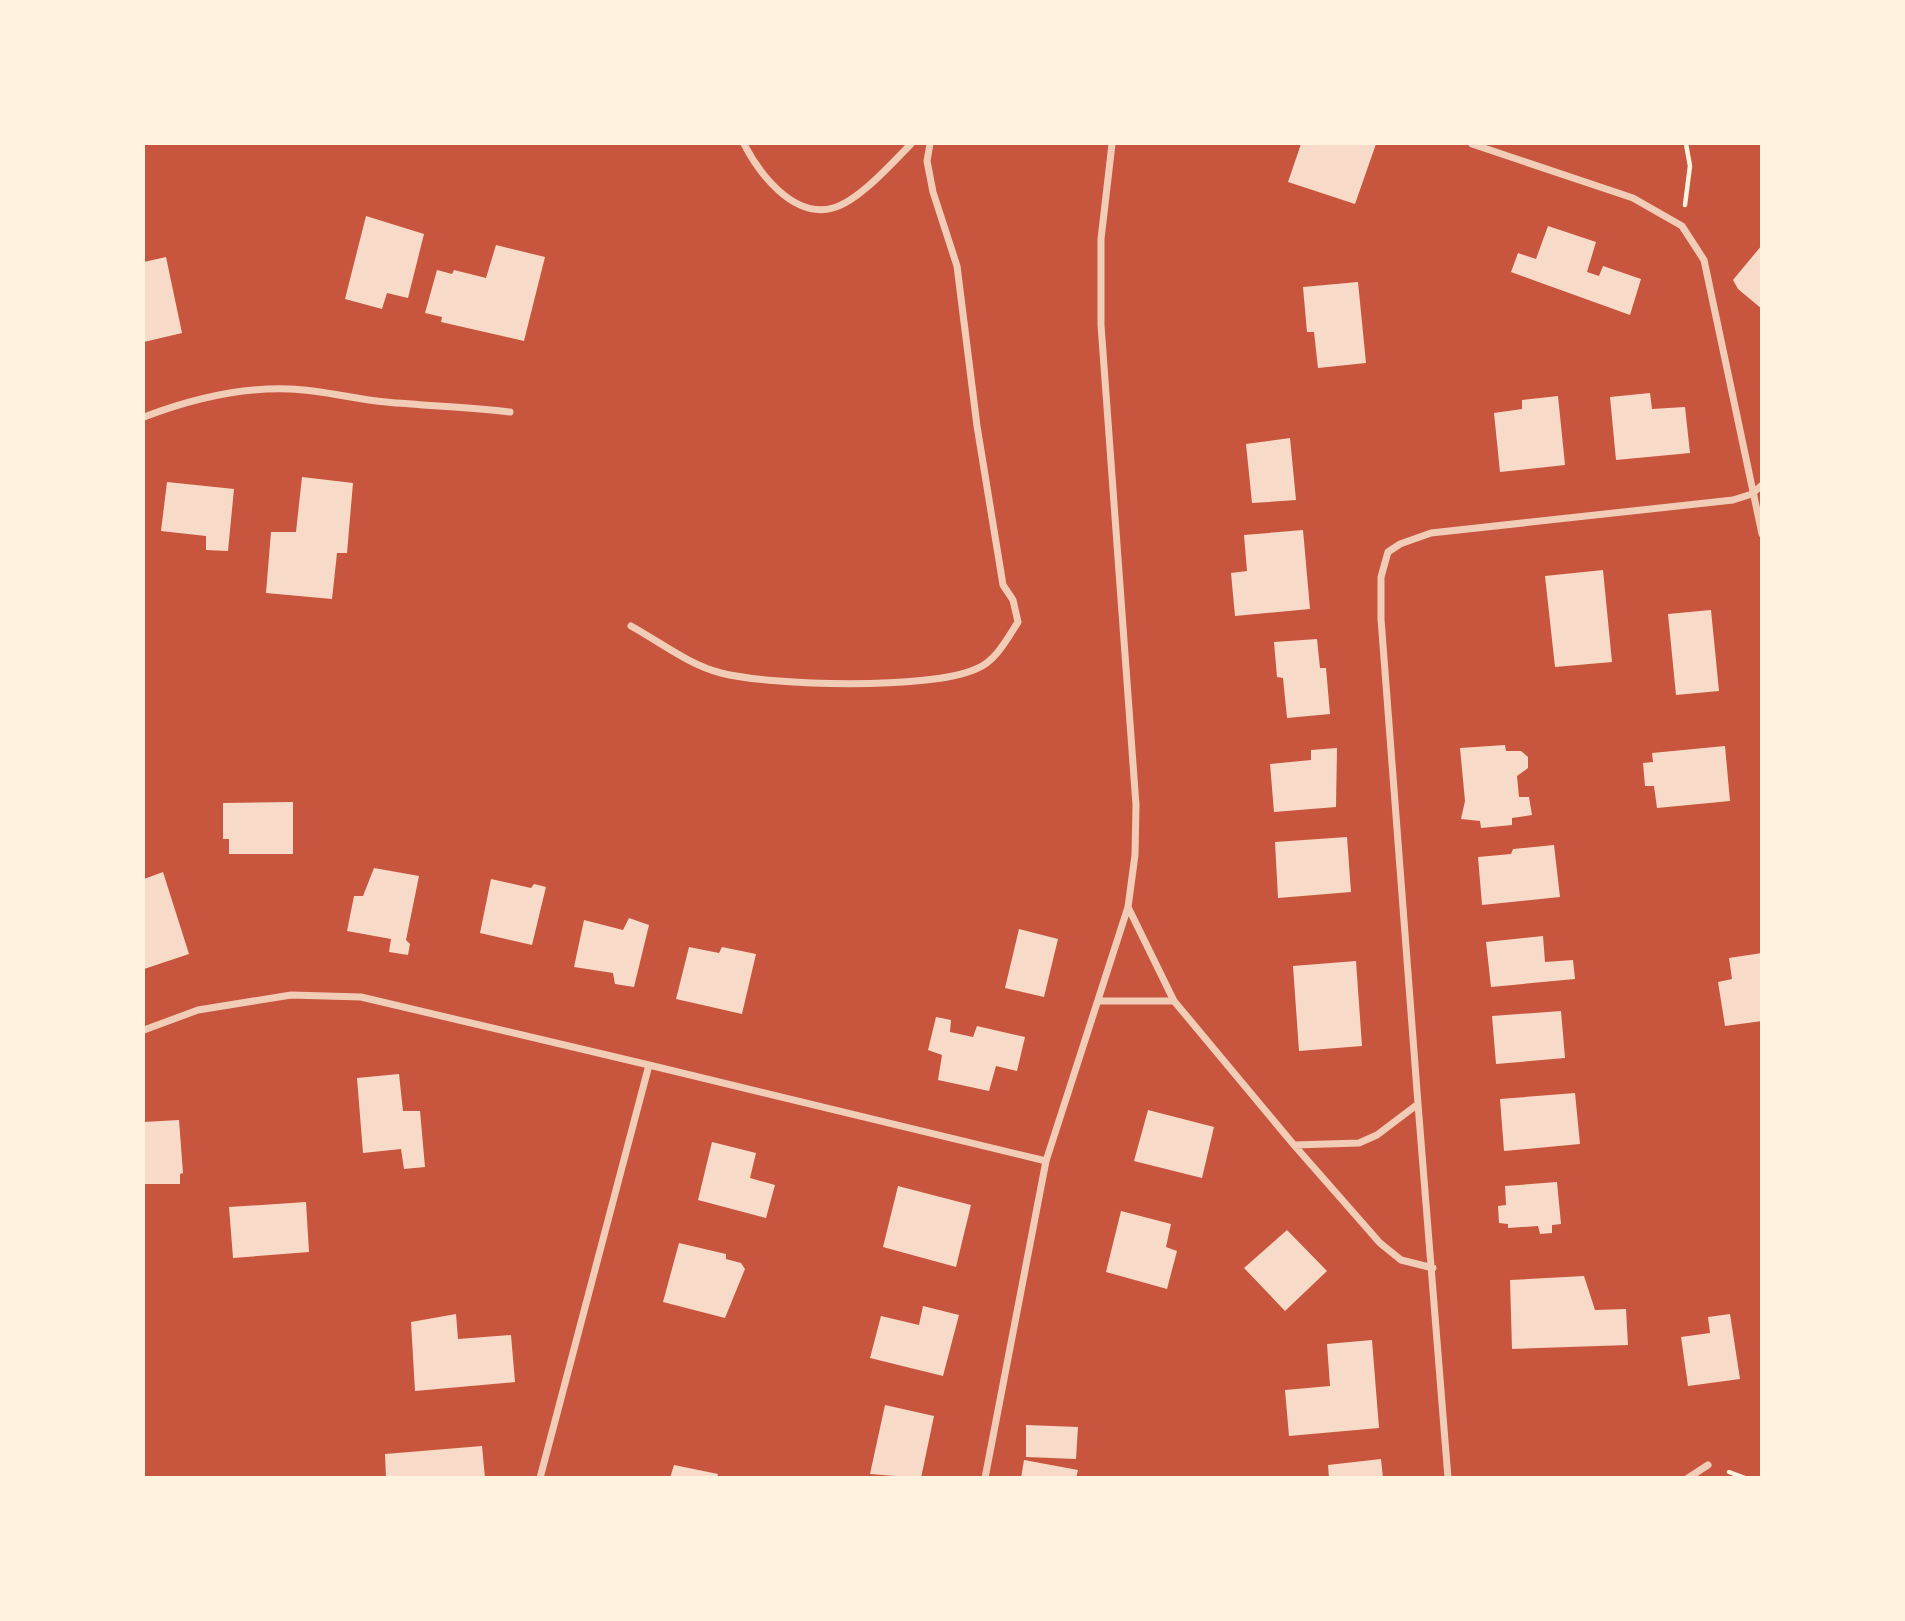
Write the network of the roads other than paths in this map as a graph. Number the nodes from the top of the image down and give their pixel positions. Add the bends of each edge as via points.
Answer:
1 (744, 144) edge
2 (911, 144) edge
3 (929, 144) edge
4 (1112, 144) edge
5 (1472, 144) edge
6 (510, 412) dead end
7 (144, 417) edge
8 (1762, 485) edge
9 (1752, 494) junction
10 (1762, 534) edge
11 (631, 626) dead end
12 (1128, 907) junction
13 (1098, 1001) junction
14 (1174, 1001) junction
15 (144, 1030) edge
16 (649, 1065) junction
17 (1418, 1104) junction
18 (1294, 1145) junction
19 (1046, 1161) junction
20 (1433, 1268) junction
21 (1708, 1465) dead end
22 (540, 1478) edge
23 (985, 1478) edge
24 (1448, 1478) edge
25 (1688, 1478) edge

1 - 2 street via 754,164 784,195 813,210 835,208 870,184
3 - 11 street via 933,192 957,266 976,426 1003,585 1013,600 1018,622 1001,650 978,669 938,680 857,684 767,679 721,673
4 - 12 street via 1101,239 1101,325 1136,805
5 - 9 street via 1633,198 1682,226 1704,260
6 - 7 street via 292,389 242,390
8 - 9 street
9 - 10 street
9 - 17 street via 1670,509 1432,533 1388,552 1381,577 1381,619
12 - 13 street
12 - 14 street
13 - 14 street
13 - 19 street
14 - 18 street
15 - 16 street via 198,1010 290,995 361,997
16 - 19 street
16 - 22 street
17 - 18 street via 1359,1143
17 - 20 street
18 - 20 street via 1380,1243 1401,1260
19 - 23 street
20 - 24 street
21 - 25 street

